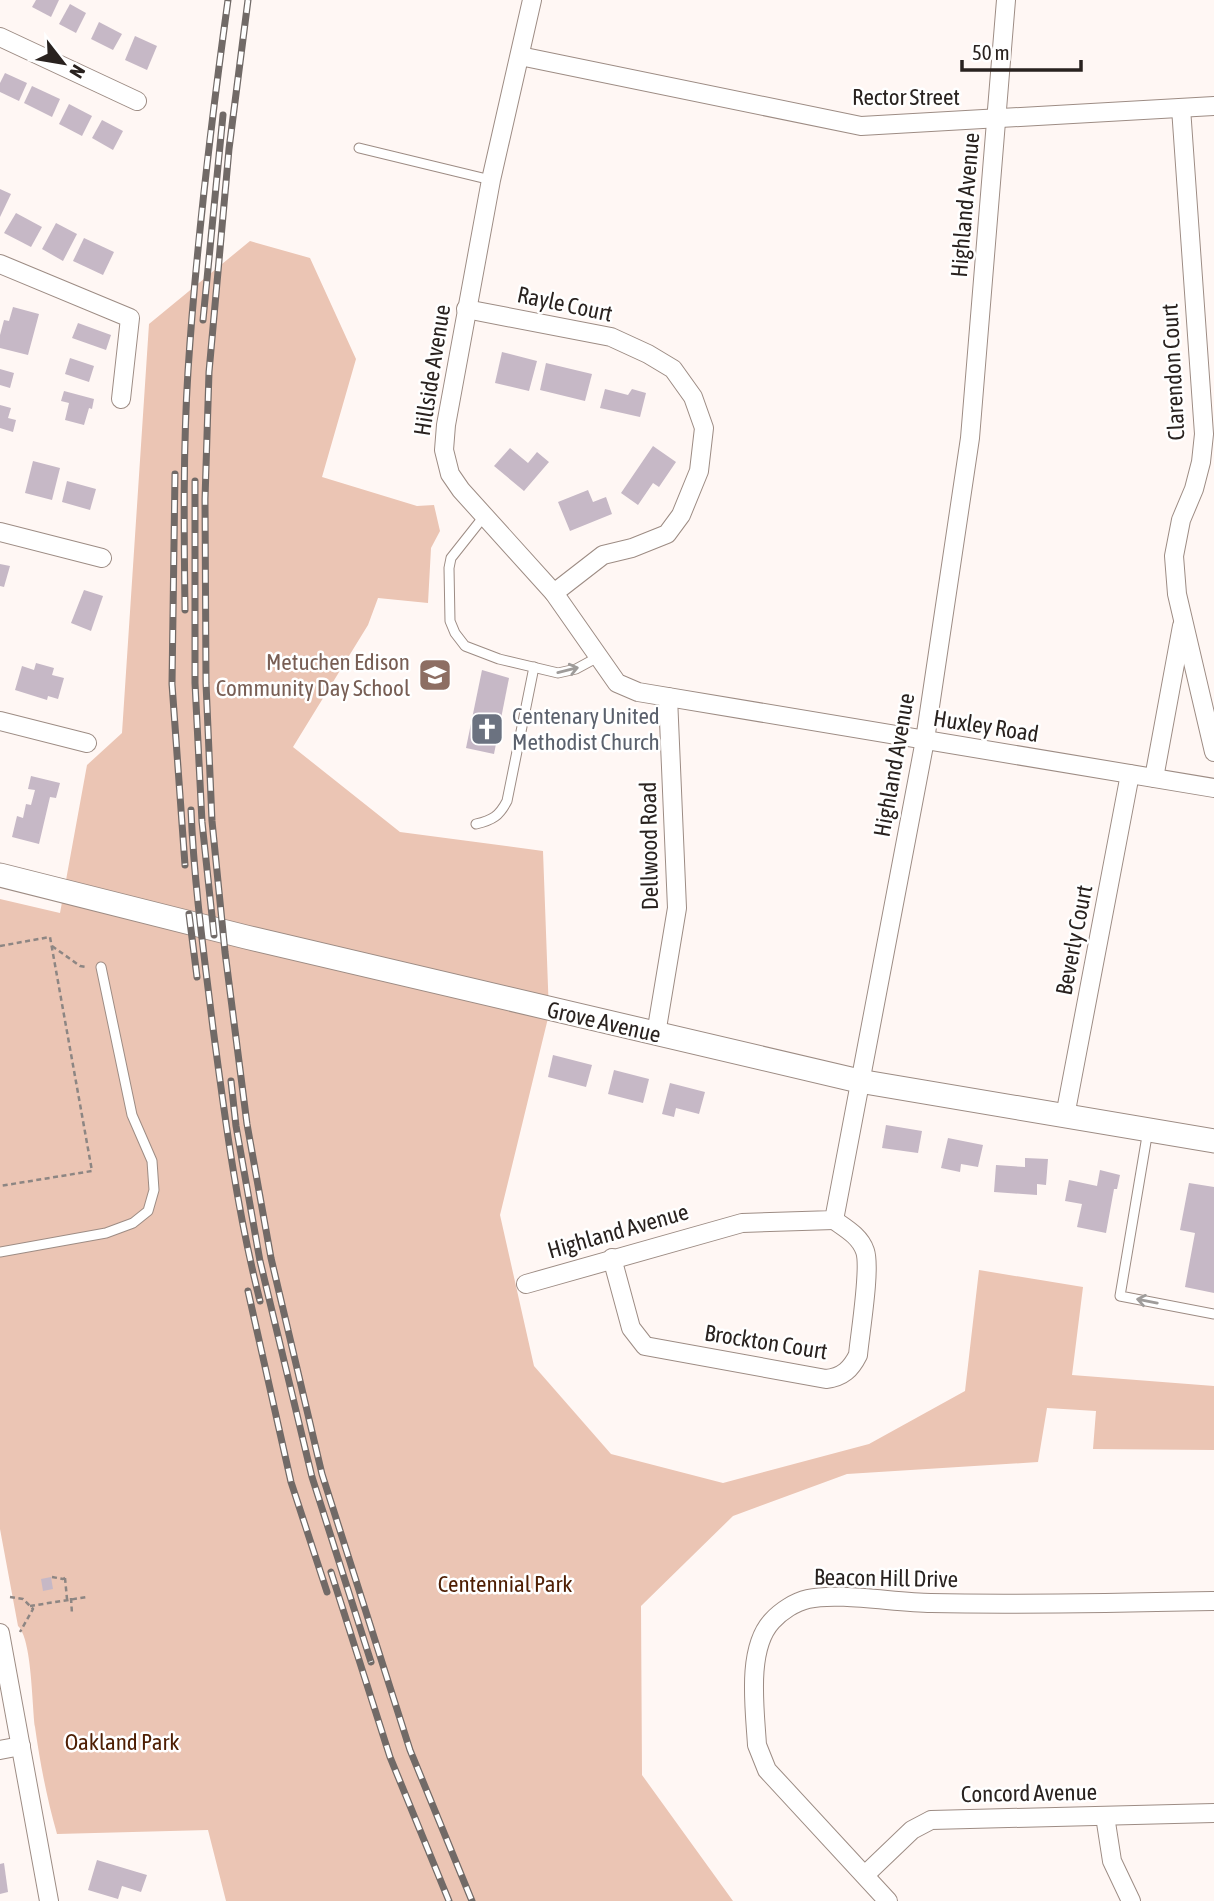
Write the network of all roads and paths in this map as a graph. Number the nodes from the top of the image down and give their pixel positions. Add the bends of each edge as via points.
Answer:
1 (532, 0) edge
2 (1006, 0) edge
3 (0, 37) edge
4 (520, 56) junction
5 (137, 101) dead end
6 (1214, 106) edge
7 (1181, 108) junction
8 (997, 120) junction
9 (359, 148) dead end
10 (491, 180) junction
11 (0, 264) edge
12 (466, 309) junction
13 (121, 399) dead end
14 (485, 516) junction
15 (0, 531) edge
16 (102, 558) dead end
17 (554, 593) junction
18 (1184, 619) junction
19 (600, 656) junction
20 (534, 667) junction
21 (668, 697) junction
22 (0, 721) edge
23 (925, 740) junction
24 (87, 743) dead end
25 (1214, 752) edge
26 (1130, 774) junction
27 (1154, 778) junction
28 (1214, 789) edge
29 (476, 824) dead end
30 (0, 875) edge
31 (0, 946) edge
32 (52, 946) junction
33 (101, 967) joint
34 (656, 1034) junction
35 (859, 1081) junction
36 (1065, 1116) junction
37 (1147, 1130) junction
38 (1214, 1141) edge
39 (0, 1186) edge
40 (834, 1220) junction
41 (0, 1252) edge
42 (612, 1258) junction
43 (526, 1284) dead end
44 (1214, 1314) edge
45 (52, 1577) dead end
46 (10, 1597) dead end
47 (88, 1597) dead end
48 (69, 1598) junction
49 (1214, 1601) edge
50 (30, 1606) junction
51 (72, 1614) dead end
52 (0, 1633) edge
53 (20, 1633) dead end
54 (20, 1746) junction
55 (0, 1750) edge
56 (1214, 1814) edge
57 (1105, 1816) junction
58 (864, 1875) junction
59 (49, 1901) edge
60 (888, 1901) edge
61 (1131, 1901) edge

1 - 4 street, Hillside Avenue
2 - 8 street, Highland Avenue
3 - 5 street
4 - 8 street, Rector Street via 860,126
4 - 10 street, Hillside Avenue
6 - 7 street, Rector Street
7 - 8 street, Rector Street
7 - 18 street, Clarendon Court via 1204,434 1174,556
8 - 23 street, Highland Avenue via 970,438
9 - 10 lane
10 - 12 street, Hillside Avenue
11 - 13 street via 130,318
12 - 14 street, Hillside Avenue via 444,450 450,474
12 - 17 street, Rayle Court via 611,337 648,354 673,369 693,397 704,428 699,471 681,515 667,534 603,555
14 - 17 street, Hillside Avenue
14 - 20 lane via 451,558 450,621 465,646
15 - 16 street
17 - 19 street, Hillside Avenue
18 - 25 street, Clarendon Court
18 - 27 street
20 -> 19 lane via 558,673
19 - 21 street, Hillside Avenue via 617,683
20 - 29 lane via 507,801 500,814
21 - 23 street, Huxley Road
21 - 34 street, Dellwood Road via 677,908
22 - 24 street
23 - 26 street, Huxley Road
23 - 35 street, Highland Avenue
26 - 27 street, Huxley Road
26 - 36 street, Beverly Court
27 - 28 street, Huxley Road
30 - 34 street, Grove Avenue
31 - 32 path via 50,937
32 - 33 path via 80,966
32 - 39 path via 92,1171
33 - 41 lane via 132,1115 152,1161 154,1190 148,1211 134,1223 106,1233
34 - 35 street, Grove Avenue
35 - 36 street, Grove Avenue
35 - 40 street, Highland Avenue
36 - 37 street, Grove Avenue
37 - 38 street, Grove Avenue
44 -> 37 lane via 1120,1296
40 - 42 street, Highland Avenue via 742,1223
40 - 42 street, Brockton Court via 865,1250 866,1267 858,1355 853,1366 835,1378 645,1346 631,1328
42 - 43 street, Highland Avenue
45 - 48 path via 66,1578
46 - 50 path via 19,1597
47 - 48 path
48 - 50 path
48 - 51 path
49 - 58 street, Beacon Hill Drive via 1034,1605 837,1598 808,1599 790,1606 771,1622 759,1641 755,1664 757,1745 767,1770
50 - 53 path via 33,1611
52 - 54 street
54 - 55 street
54 - 59 street
56 - 57 street, Concord Avenue
57 - 58 street, Concord Avenue via 931,1820 912,1830
57 - 61 street via 1112,1861
58 - 60 street, Beacon Hill Drive

